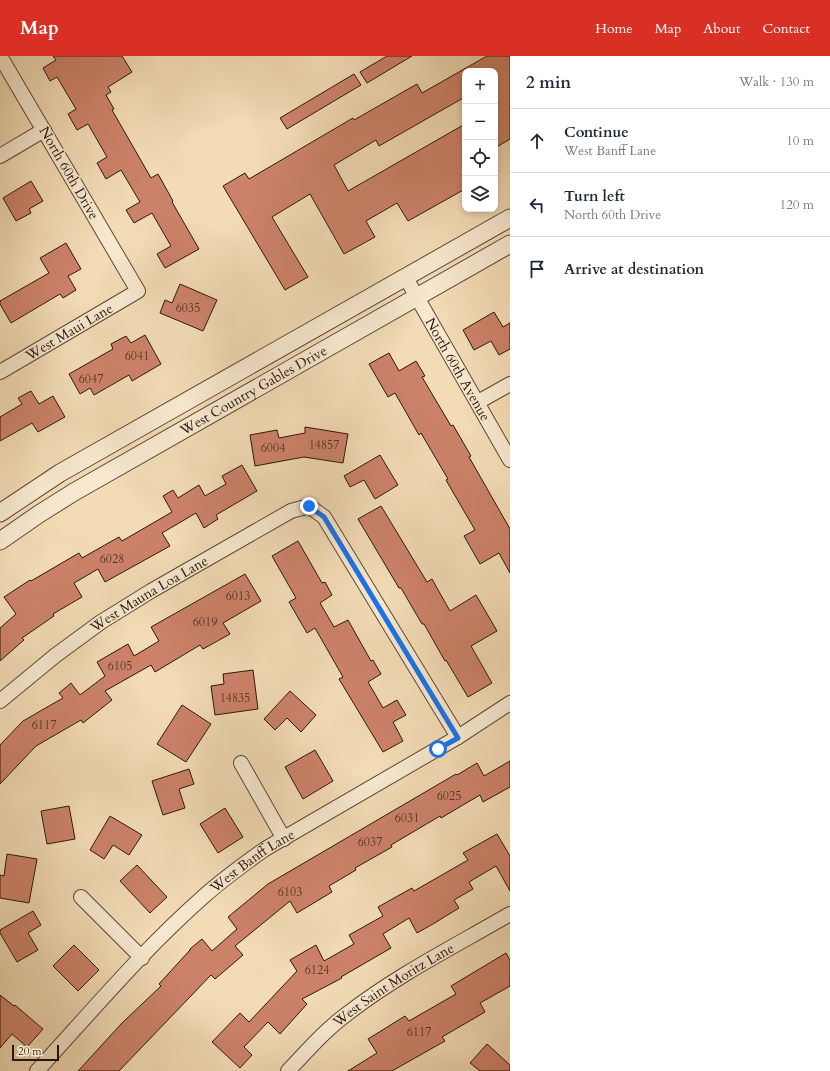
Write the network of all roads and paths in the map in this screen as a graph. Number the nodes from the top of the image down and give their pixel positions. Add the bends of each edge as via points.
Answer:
1 (0, 56) edge
2 (44, 130) junction
3 (0, 156) edge
4 (510, 218) edge
5 (510, 244) edge
6 (406, 278) junction
7 (138, 291) joint
8 (417, 296) junction
9 (0, 372) edge
10 (510, 384) edge
11 (478, 402) junction
12 (510, 460) edge
13 (0, 513) edge
14 (0, 541) edge
15 (0, 701) edge
16 (510, 703) edge
17 (458, 738) junction
18 (241, 763) dead end
19 (284, 839) junction
20 (81, 897) dead end
21 (510, 914) edge
22 (142, 958) junction
23 (37, 1071) edge
24 (288, 1071) edge

1 - 2 street, North 60th Drive
2 - 3 street
2 - 7 street, North 60th Drive
4 - 6 street, West Country Gables Drive
5 - 8 street, West Country Gables Drive
6 - 8 street, North 60th Avenue
6 - 13 street, West Country Gables Drive via 60,473
7 - 9 street, West Maui Lane
8 - 11 street, North 60th Avenue
8 - 14 street, West Country Gables Drive via 74,492
10 - 11 street
11 - 12 street, North 60th Avenue
15 - 17 street, West Mauna Loa Lane via 56,654 101,622 291,511 309,506 324,517
16 - 17 street, West Banff Lane
17 - 19 street, West Banff Lane
18 - 19 street
19 - 22 street, West Banff Lane via 265,849 203,897
20 - 22 street
21 - 24 street, West Saint Moritz Lane via 386,986 346,1014
22 - 23 street, West Banff Lane

